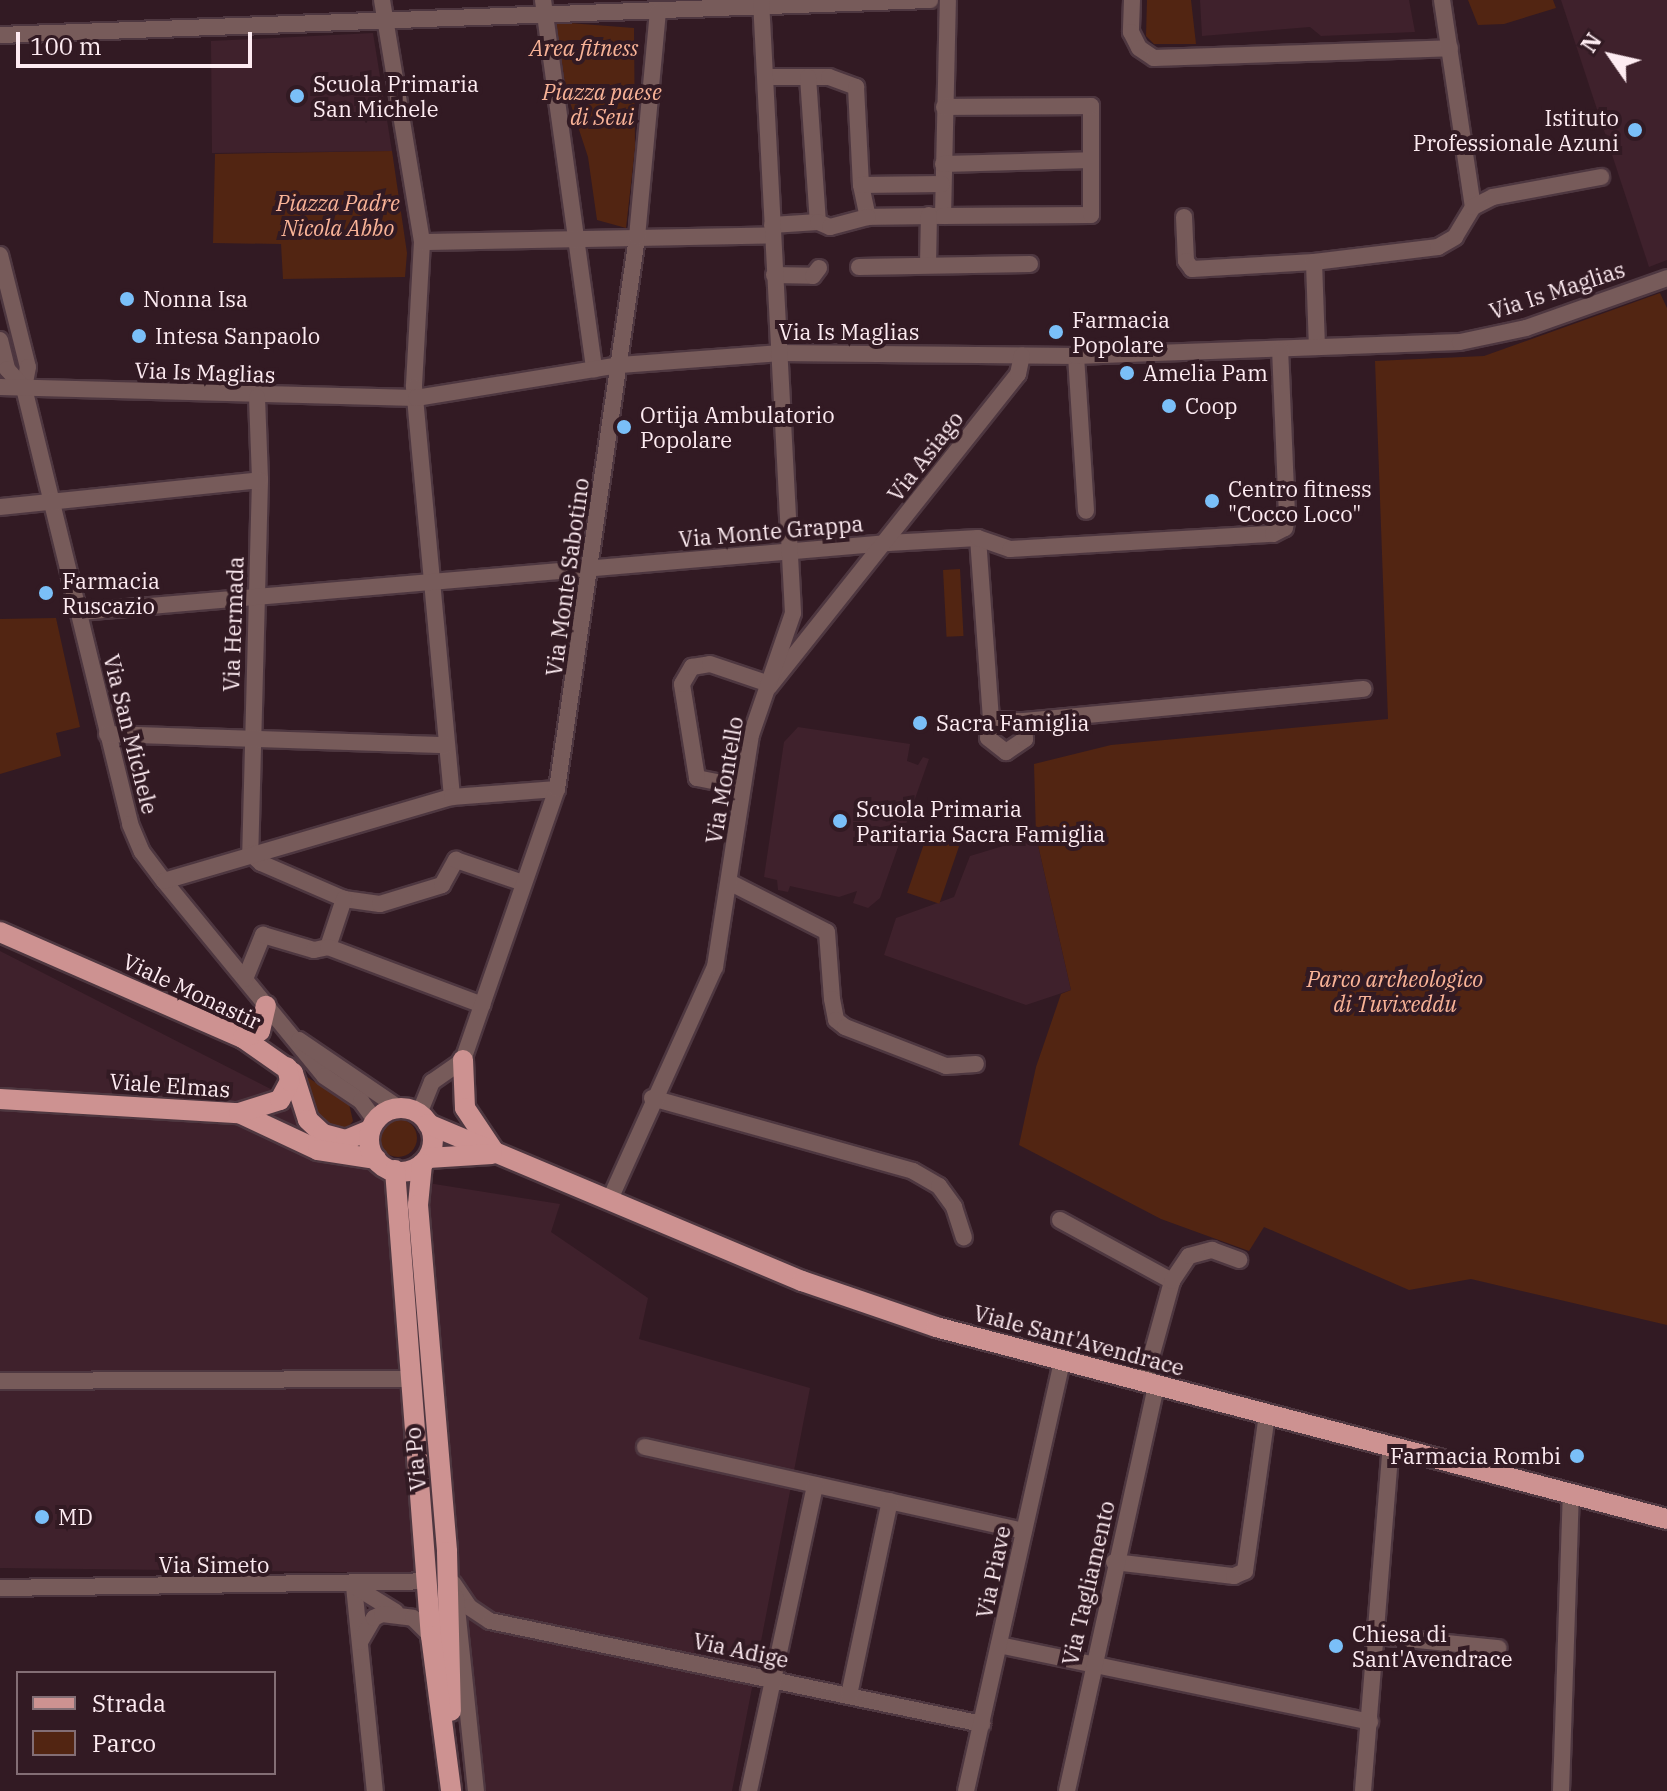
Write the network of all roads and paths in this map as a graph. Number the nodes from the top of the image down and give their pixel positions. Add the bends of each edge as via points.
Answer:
1 (382, 0) edge
2 (930, 0) edge
3 (948, 0) edge
4 (1132, 0) edge
5 (1442, 0) edge
6 (762, 2) edge
7 (544, 6) edge
8 (658, 12) junction
9 (385, 19) junction
10 (0, 35) edge
11 (1450, 48) junction
12 (766, 77) junction
13 (808, 77) junction
14 (944, 107) junction
15 (1091, 160) junction
16 (943, 164) junction
17 (1601, 177) dead end
18 (942, 184) junction
19 (861, 185) junction
20 (1473, 207) junction
21 (936, 216) junction
22 (868, 217) junction
23 (1184, 217) dead end
24 (818, 222) junction
25 (772, 230) junction
26 (637, 237) junction
27 (577, 239) junction
28 (422, 242) junction
29 (0, 255) edge
30 (1314, 262) junction
31 (1030, 264) dead end
32 (928, 265) junction
33 (859, 267) dead end
34 (819, 268) dead end
35 (774, 275) junction
36 (1667, 278) edge
37 (0, 340) edge
38 (1317, 347) junction
39 (1280, 350) junction
40 (778, 353) junction
41 (1022, 355) junction
42 (1076, 356) junction
43 (620, 365) junction
44 (594, 369) junction
45 (0, 387) edge
46 (24, 388) junction
47 (257, 397) junction
48 (416, 398) junction
49 (260, 480) junction
50 (53, 501) junction
51 (0, 507) edge
52 (1086, 511) dead end
53 (978, 538) junction
54 (888, 543) junction
55 (786, 550) junction
56 (590, 569) junction
57 (430, 581) junction
58 (254, 601) junction
59 (80, 612) junction
60 (766, 687) junction
61 (1363, 689) dead end
62 (991, 720) junction
63 (1024, 721) junction
64 (107, 734) junction
65 (252, 739) junction
66 (447, 745) junction
67 (742, 787) junction
68 (557, 789) junction
69 (452, 797) junction
70 (250, 853) junction
71 (164, 881) junction
72 (729, 882) junction
73 (523, 883) junction
74 (344, 899) junction
75 (0, 932) edge
76 (328, 947) junction
77 (245, 979) junction
78 (482, 1005) junction
79 (266, 1006) junction
80 (243, 1038) junction
81 (297, 1039) junction
82 (463, 1060) junction
83 (976, 1064) dead end
84 (287, 1067) junction
85 (652, 1098) junction
86 (0, 1099) edge
87 (399, 1108) junction
88 (239, 1113) junction
89 (424, 1119) junction
90 (373, 1125) junction
91 (496, 1153) junction
92 (376, 1159) junction
93 (425, 1161) junction
94 (395, 1170) junction
95 (611, 1197) junction
96 (1060, 1220) dead end
97 (964, 1237) dead end
98 (1239, 1260) dead end
99 (1172, 1281) junction
100 (1062, 1361) junction
101 (410, 1379) junction
102 (0, 1381) edge
103 (1150, 1384) junction
104 (1267, 1415) junction
105 (1391, 1445) junction
106 (645, 1447) dead end
107 (815, 1485) junction
108 (1571, 1494) junction
109 (890, 1501) junction
110 (1667, 1519) edge
111 (1024, 1531) junction
112 (447, 1555) junction
113 (1114, 1562) junction
114 (428, 1581) junction
115 (453, 1583) junction
116 (354, 1586) junction
117 (0, 1588) edge
118 (399, 1614) junction
119 (490, 1621) junction
120 (431, 1636) junction
121 (1377, 1636) junction
122 (360, 1644) junction
123 (999, 1645) junction
124 (1498, 1648) dead end
125 (463, 1659) junction
126 (1091, 1666) junction
127 (773, 1678) junction
128 (849, 1695) junction
129 (1370, 1722) junction
130 (982, 1724) junction
131 (447, 1751) junction
132 (375, 1791) edge
133 (451, 1791) edge
134 (476, 1791) edge
135 (749, 1791) edge
136 (966, 1791) edge
137 (1067, 1791) edge
138 (1363, 1791) edge
139 (1561, 1791) edge

1 - 9 street
2 - 6 street
3 - 14 street
4 - 11 street via 1131,32 1139,48 1154,58
5 - 11 street
6 - 8 street
6 - 12 street, Via Montello
7 - 8 street
7 - 9 street
7 - 27 street
8 - 26 street, Via Monte Sabotino
9 - 10 street
9 - 28 street
11 - 20 street
12 - 13 street
12 - 25 street, Via Montello
13 - 19 street via 844,80 856,87
13 - 24 street
14 - 15 street via 1091,106
14 - 16 street
15 - 16 street
15 - 21 street via 1091,215
16 - 18 street
17 - 20 street via 1493,197
18 - 19 street
18 - 21 street
19 - 22 street
20 - 30 street via 1455,237 1438,247
21 - 22 street
21 - 32 street
22 - 24 street via 830,227
23 - 30 street via 1186,261 1192,269
24 - 25 street
25 - 26 street
25 - 35 street, Via Montello
26 - 27 street
26 - 43 street, Via Monte Sabotino
27 - 28 street
27 - 44 street
28 - 48 street
29 - 46 street, Via San Michele via 28,367
30 - 38 street
31 - 32 street
32 - 33 street
34 - 35 street via 813,276
35 - 40 street, Via Montello
36 - 38 street, Via Is Maglias via 1526,328 1460,342
37 - 46 street, Via San Michele via 7,369
38 - 39 street, Via Is Maglias
39 - 42 street, Via Is Maglias
39 - 53 street, Via Monte Grappa via 1285,528 1273,534 1010,549
40 - 41 street, Via Is Maglias
40 - 43 street, Via Is Maglias
40 - 55 street, Via Montello
41 - 42 street, Via Is Maglias
41 - 54 street, Via Asiago via 1018,374
42 - 52 street
43 - 44 street, Via Is Maglias
43 - 56 street, Via Monte Sabotino
44 - 48 street, Via Is Maglias
45 - 46 street, Via Is Maglias
46 - 47 street, Via Is Maglias
46 - 50 street, Via San Michele
47 - 48 street, Via Is Maglias
47 - 49 street, Via Hermada
48 - 57 street
49 - 50 street
49 - 58 street, Via Hermada
50 - 51 street
50 - 59 street, Via San Michele
53 - 54 street, Via Monte Grappa
53 - 62 street
54 - 55 street, Via Monte Grappa
54 - 60 street, Via Asiago
55 - 56 street, Via Monte Grappa
55 - 60 street, Via Montello via 793,613
56 - 57 street, Via Monte Grappa
56 - 68 street, Via Monte Sabotino
57 - 58 street, Via Monte Grappa
57 - 66 street
58 - 59 street, Via Monte Grappa
58 - 65 street, Via Hermada
59 - 64 street, Via San Michele
60 - 67 street, Via Montello
60 - 67 street via 710,664 692,667 682,684 697,778
61 - 63 street
62 - 63 street
62 - 63 street via 988,738 1006,752 1025,739
64 - 65 street
64 - 71 street, Via San Michele via 130,824 142,852
65 - 66 street
65 - 70 street, Via Hermada
66 - 69 street
67 - 72 street, Via Montello
68 - 69 street
68 - 73 street, Via Monte Sabotino
69 - 70 street
70 - 71 street
70 - 74 street via 261,863
71 - 77 street, Via San Michele
72 - 83 street via 827,932 832,999 836,1020 845,1027 946,1066
72 - 85 street, Via Montello via 715,967 684,1044
73 - 74 street via 456,860 442,885 380,904
73 - 78 street, Via Monte Sabotino
74 - 76 street
75 - 80 main road, Viale Monastir
76 - 77 street via 314,950 263,935
76 - 78 street
77 - 79 street, Via San Michele
78 - 82 street, Via Monte Sabotino
79 - 80 main road via 260,1031
79 - 81 street, Via San Michele
80 - 84 main road, Viale Monastir
81 - 87 street, Via San Michele
81 - 90 street, Via San Michele via 324,1076 361,1101
82 - 89 street via 441,1070 432,1082
82 - 91 main road via 465,1108
84 - 88 main road via 290,1081 280,1100
84 - 90 main road via 300,1083 308,1120 317,1130 341,1140
85 - 95 street, Via Montello
85 - 97 street via 913,1171 939,1186 954,1207
86 - 88 main road, Viale Elmas
87 - 89 main road
87 - 90 main road
88 - 92 main road, Viale Elmas via 318,1150
89 - 91 main road, Viale Sant'Avendrace
89 - 93 main road via 433,1148
90 - 92 main road
91 - 93 main road, Viale Sant'Avendrace
91 - 95 main road, Viale Sant'Avendrace
92 - 94 main road
93 - 94 main road
93 - 112 main road, Via Po via 418,1205
94 - 101 main road, Via Po
95 - 100 main road, Viale Sant'Avendrace via 802,1281 936,1327
96 - 99 street
98 - 99 street via 1199,1249
99 - 103 street, Via Tagliamento
100 - 103 main road, Viale Sant'Avendrace
100 - 111 street, Via Piave
101 - 102 street
101 - 114 main road, Via Po
103 - 104 main road, Viale Sant'Avendrace
103 - 113 street, Via Tagliamento
104 - 105 main road, Viale Sant'Avendrace
104 - 113 street via 1245,1571 1234,1576
105 - 108 main road, Viale Sant'Avendrace
105 - 121 street
106 - 107 street
107 - 109 street
107 - 127 street
108 - 110 main road, Viale Sant'Avendrace
108 - 139 street
109 - 111 street
109 - 128 street
111 - 123 street, Via Piave
112 - 115 street
112 - 131 main road, Via Po
113 - 126 street, Via Tagliamento
114 - 116 street, Via Simeto
114 - 120 main road, Via Po
115 - 119 street via 469,1607
115 - 125 street
116 - 117 street, Via Simeto
116 - 118 street
116 - 122 street
118 - 120 street via 419,1621
118 - 122 street via 374,1618
119 - 125 street via 473,1629
119 - 127 street, Via Adige
120 - 131 main road, Via Po
121 - 124 street
121 - 129 street
122 - 132 street
123 - 126 street
123 - 130 street, Via Piave
125 - 134 street
126 - 129 street
126 - 137 street, Via Tagliamento
127 - 128 street, Via Adige
127 - 135 street
128 - 130 street, Via Adige
129 - 138 street
130 - 136 street, Via Piave
131 - 133 main road, Via Po

